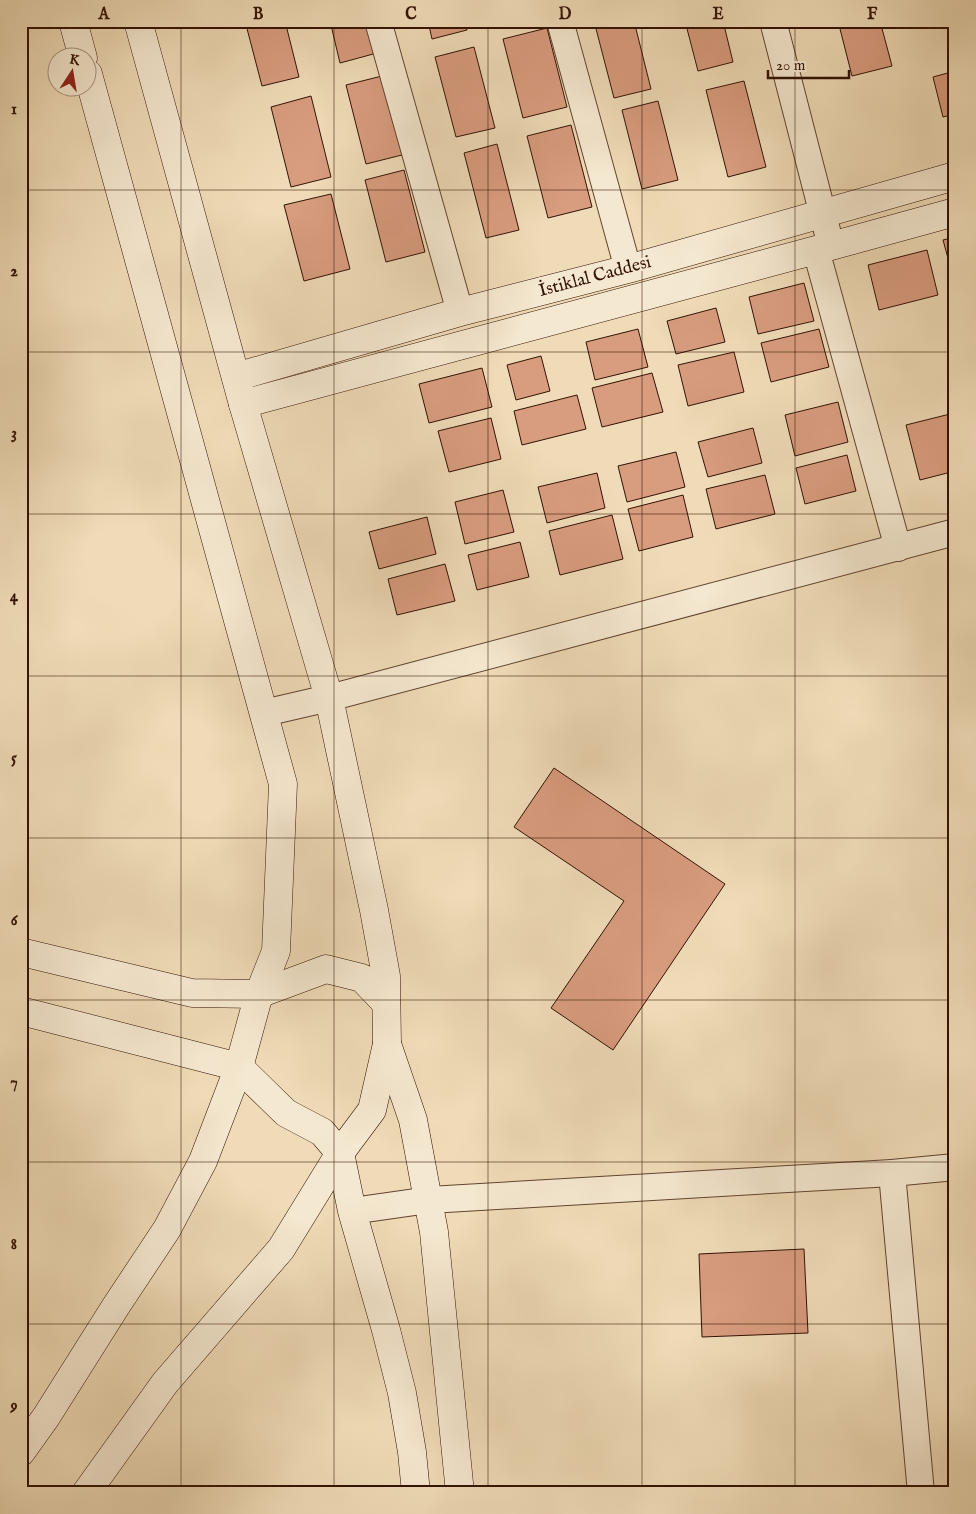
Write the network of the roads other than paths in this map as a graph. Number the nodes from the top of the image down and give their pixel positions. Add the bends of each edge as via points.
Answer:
1 (73, 21) edge
2 (138, 21) edge
3 (378, 21) edge
4 (560, 21) edge
5 (773, 21) edge
6 (80, 48) edge
7 (95, 98) edge
8 (955, 176) edge
9 (955, 212) edge
10 (822, 213) junction
11 (824, 248) junction
12 (628, 269) junction
13 (460, 312) junction
14 (236, 377) junction
15 (243, 404) junction
16 (955, 532) edge
17 (898, 548) junction
18 (329, 698) junction
19 (264, 713) junction
20 (21, 952) edge
21 (259, 994) junction
22 (386, 1003) junction
23 (21, 1011) edge
24 (387, 1044) junction
25 (239, 1068) junction
26 (340, 1153) junction
27 (955, 1167) edge
28 (892, 1173) junction
29 (429, 1200) junction
30 (352, 1211) junction
31 (21, 1452) edge
32 (86, 1493) edge
33 (416, 1493) edge
34 (460, 1493) edge
35 (921, 1493) edge

1 - 6 street
2 - 14 street
3 - 13 street
4 - 12 street
5 - 10 street
7 - 19 street
8 - 10 street, İstiklal Caddesi
9 - 11 street, İstiklal Caddesi
10 - 11 street
10 - 12 street, İstiklal Caddesi
11 - 15 street, İstiklal Caddesi
11 - 17 street
12 - 13 street, İstiklal Caddesi
13 - 14 street, İstiklal Caddesi
14 - 15 street
15 - 18 street
16 - 17 street
17 - 18 street
18 - 19 street
18 - 22 street via 374,910 386,976
19 - 21 street via 283,784 276,951
20 - 21 street via 192,993
21 - 22 street via 326,969 362,978
21 - 25 street
22 - 24 street
23 - 25 street
24 - 26 street via 372,1110
24 - 29 street via 413,1120
25 - 26 street via 286,1113 322,1132
25 - 31 street via 203,1160 167,1229
26 - 30 street
26 - 32 street via 282,1250 165,1383
27 - 28 street
28 - 29 street
28 - 35 street
29 - 30 street
29 - 34 street
30 - 33 street via 402,1393

